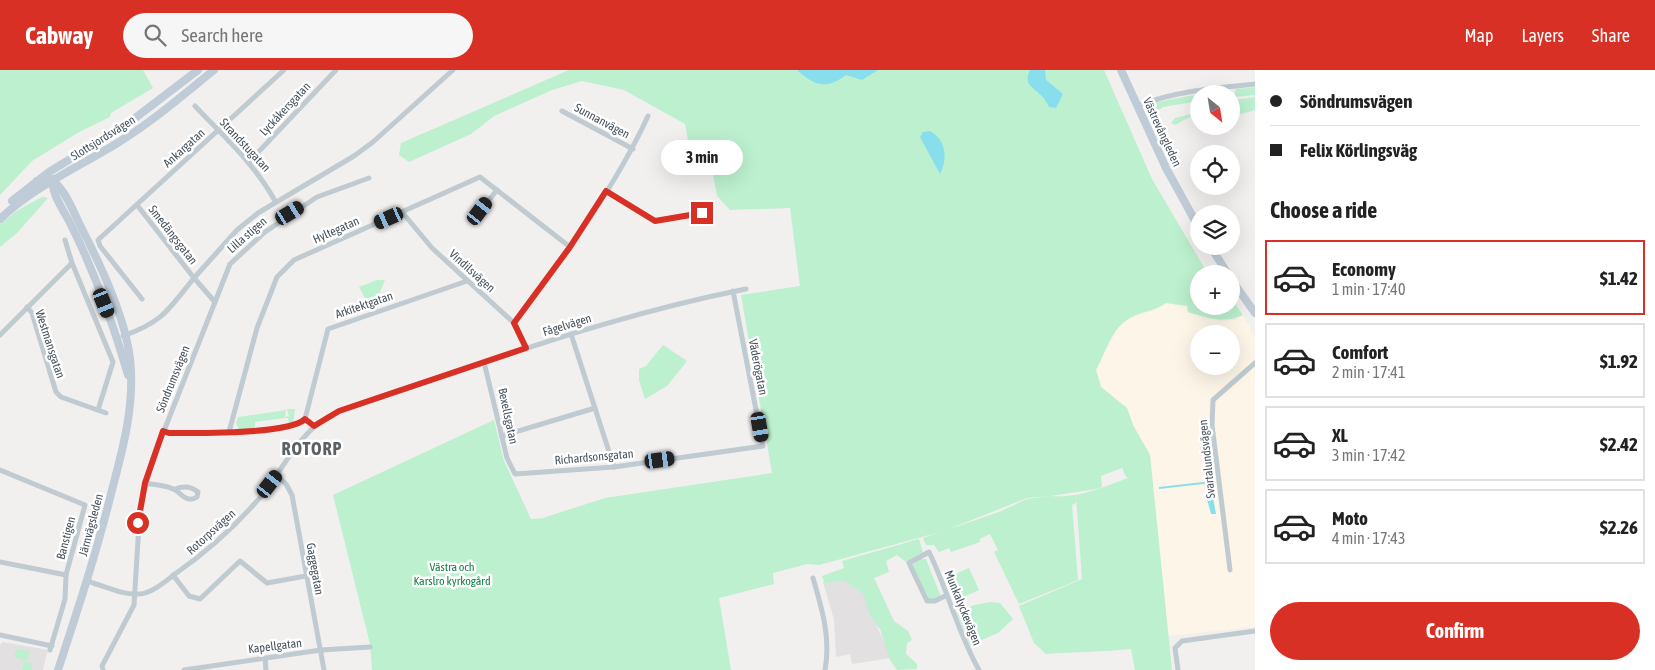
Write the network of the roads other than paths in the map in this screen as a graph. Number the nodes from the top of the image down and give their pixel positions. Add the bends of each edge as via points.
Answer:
1 (198, 70) edge
2 (214, 70) edge
3 (284, 70) edge
4 (336, 70) edge
5 (453, 70) edge
6 (1121, 70) edge
7 (1255, 84) edge
8 (195, 106) dead end
9 (1137, 106) junction
10 (562, 111) dead end
11 (648, 116) dead end
12 (218, 131) junction
13 (633, 149) junction
14 (249, 162) junction
15 (62, 164) junction
16 (68, 172) junction
17 (369, 178) dead end
18 (37, 180) junction
19 (52, 181) junction
20 (497, 190) junction
21 (606, 191) junction
22 (61, 196) junction
23 (23, 198) junction
24 (275, 201) junction
25 (137, 205) junction
26 (480, 211) dead end
27 (402, 212) junction
28 (1190, 212) edge
29 (702, 213) dead end
30 (0, 215) edge
31 (0, 219) edge
32 (65, 240) dead end
33 (570, 247) junction
34 (72, 263) junction
35 (194, 278) junction
36 (467, 281) junction
37 (746, 289) dead end
38 (733, 291) junction
39 (1240, 292) edge
40 (142, 299) dead end
41 (215, 302) junction
42 (28, 307) junction
43 (1255, 313) edge
44 (514, 323) junction
45 (571, 334) junction
46 (0, 335) edge
47 (126, 335) junction
48 (118, 338) junction
49 (526, 348) junction
50 (484, 362) junction
51 (1255, 363) edge
52 (130, 382) junction
53 (595, 408) junction
54 (98, 410) junction
55 (106, 413) dead end
56 (305, 419) junction
57 (314, 426) junction
58 (163, 431) junction
59 (229, 432) junction
60 (502, 436) junction
61 (763, 446) joint
62 (614, 467) junction
63 (0, 470) edge
64 (515, 474) joint
65 (277, 476) junction
66 (145, 483) junction
67 (175, 490) dead end
68 (0, 562) edge
69 (1230, 570) dead end
70 (66, 575) junction
71 (173, 575) junction
72 (306, 576) junction
73 (814, 578) dead end
74 (87, 581) junction
75 (136, 594) junction
76 (947, 595) junction
77 (1255, 631) edge
78 (0, 635) edge
79 (370, 647) dead end
80 (321, 650) junction
81 (264, 658) junction
82 (102, 668) edge
83 (205, 668) edge
84 (58, 670) edge
85 (184, 670) edge
86 (266, 670) edge
87 (324, 670) edge
88 (825, 670) edge
89 (979, 670) edge
90 (1178, 670) edge

1 - 15 main road, Slottsjordsvägen via 126,125
2 - 16 main road, Slottsjordsvägen via 149,122
3 - 12 street, Ankargatan
4 - 14 street, Lyckåkersgatan
5 - 24 street via 367,147
6 - 9 main road, Västrevångleden
7 - 9 street via 1157,98
8 - 12 street, Strandstugatan
9 - 28 main road, Västrevångleden
10 - 13 street, Sunnanvägen
11 - 13 street
12 - 14 street, Strandstugatan
12 - 25 street, Ankargatan
13 - 21 street
14 - 24 street, Strandstugatan
15 - 18 main road, Slottsjordsvägen
15 - 19 main road
16 - 19 main road, Slottsjordsvägen
16 - 22 main road
17 - 41 street, Lilla stigen via 317,197 265,232 230,264
18 - 19 main road
18 - 30 main road, Slottsjordsvägen
19 - 22 main road, Järnvägsleden
19 - 23 main road, Slottsjordsvägen
20 - 26 street
20 - 27 street, Hyltegatan via 480,177
20 - 33 street, Hyltegatan
21 - 29 street via 655,221
21 - 33 street
22 - 23 main road via 42,192
22 - 47 main road, Järnvägsleden via 91,248
22 - 48 main road, Järnvägsleden
23 - 31 main road, Slottsjordsvägen
24 - 35 street via 237,230
25 - 35 street, Smedängsgatan
25 - 40 street, Ankargatan via 98,240
27 - 36 street, Vindilsvägen via 432,248
27 - 59 street, Hyltegatan via 294,260 277,277 257,328
32 - 34 street
33 - 44 street
34 - 42 street
34 - 54 street via 113,362
35 - 41 street
35 - 47 street via 158,320
36 - 44 street, Vindilsvägen
36 - 56 street, Arkitektgatan via 328,329
37 - 38 street, Fågelvägen
38 - 45 street, Fågelvägen via 657,308
38 - 61 street, Väderögatan
39 - 43 main road
41 - 58 street, Söndrumsvägen
42 - 46 street
42 - 54 street, Westmansgatan via 56,392 61,397
44 - 49 street, Vindilsvägen
45 - 49 street, Fågelvägen
45 - 53 street
47 - 48 street
47 - 52 main road, Järnvägsleden
48 - 52 main road, Järnvägsleden
49 - 50 street, Fågelvägen
50 - 57 street, Fågelvägen via 339,411
50 - 60 street, Bexellsgatan
51 - 69 street, Svartalundsvägen via 1213,400 1212,425
52 - 74 main road, Järnvägsleden via 122,451
53 - 60 street
53 - 62 street
54 - 55 street, Westmansgatan
56 - 57 street
56 - 59 street via 293,426
57 - 65 street, Rotorpsvägen
58 - 59 street
58 - 66 street, Söndrumsvägen
60 - 64 street, Bexellsgatan
61 - 62 street, Richardsonsgatan
62 - 64 street, Richardsonsgatan
63 - 70 street, Banstigen via 85,505
65 - 71 street, Rotorpsvägen via 235,525
65 - 72 street, Gaggegatan via 292,494
66 - 67 street
66 - 75 street, Söndrumsvägen via 140,508
68 - 70 street
70 - 78 street, Banstigen via 65,599 51,648
71 - 72 street via 189,596 200,599 240,561 267,583
71 - 75 street, Rotorpsvägen via 148,592
72 - 80 street, Gaggegatan
73 - 88 street via 828,641
74 - 75 street
74 - 84 main road, Järnvägsleden
75 - 82 street, Söndrumsvägen via 134,605
76 - 76 street, Munkalyckevägen via 929,552 909,563 928,602
76 - 89 street, Munkalyckevägen
77 - 90 street via 1182,641 1175,648
79 - 80 street, Kapellgatan
80 - 81 street, Kapellgatan
80 - 87 street, Gaggegatan
81 - 83 street, Kapellgatan
81 - 86 street
83 - 85 street, Kapellgatan

